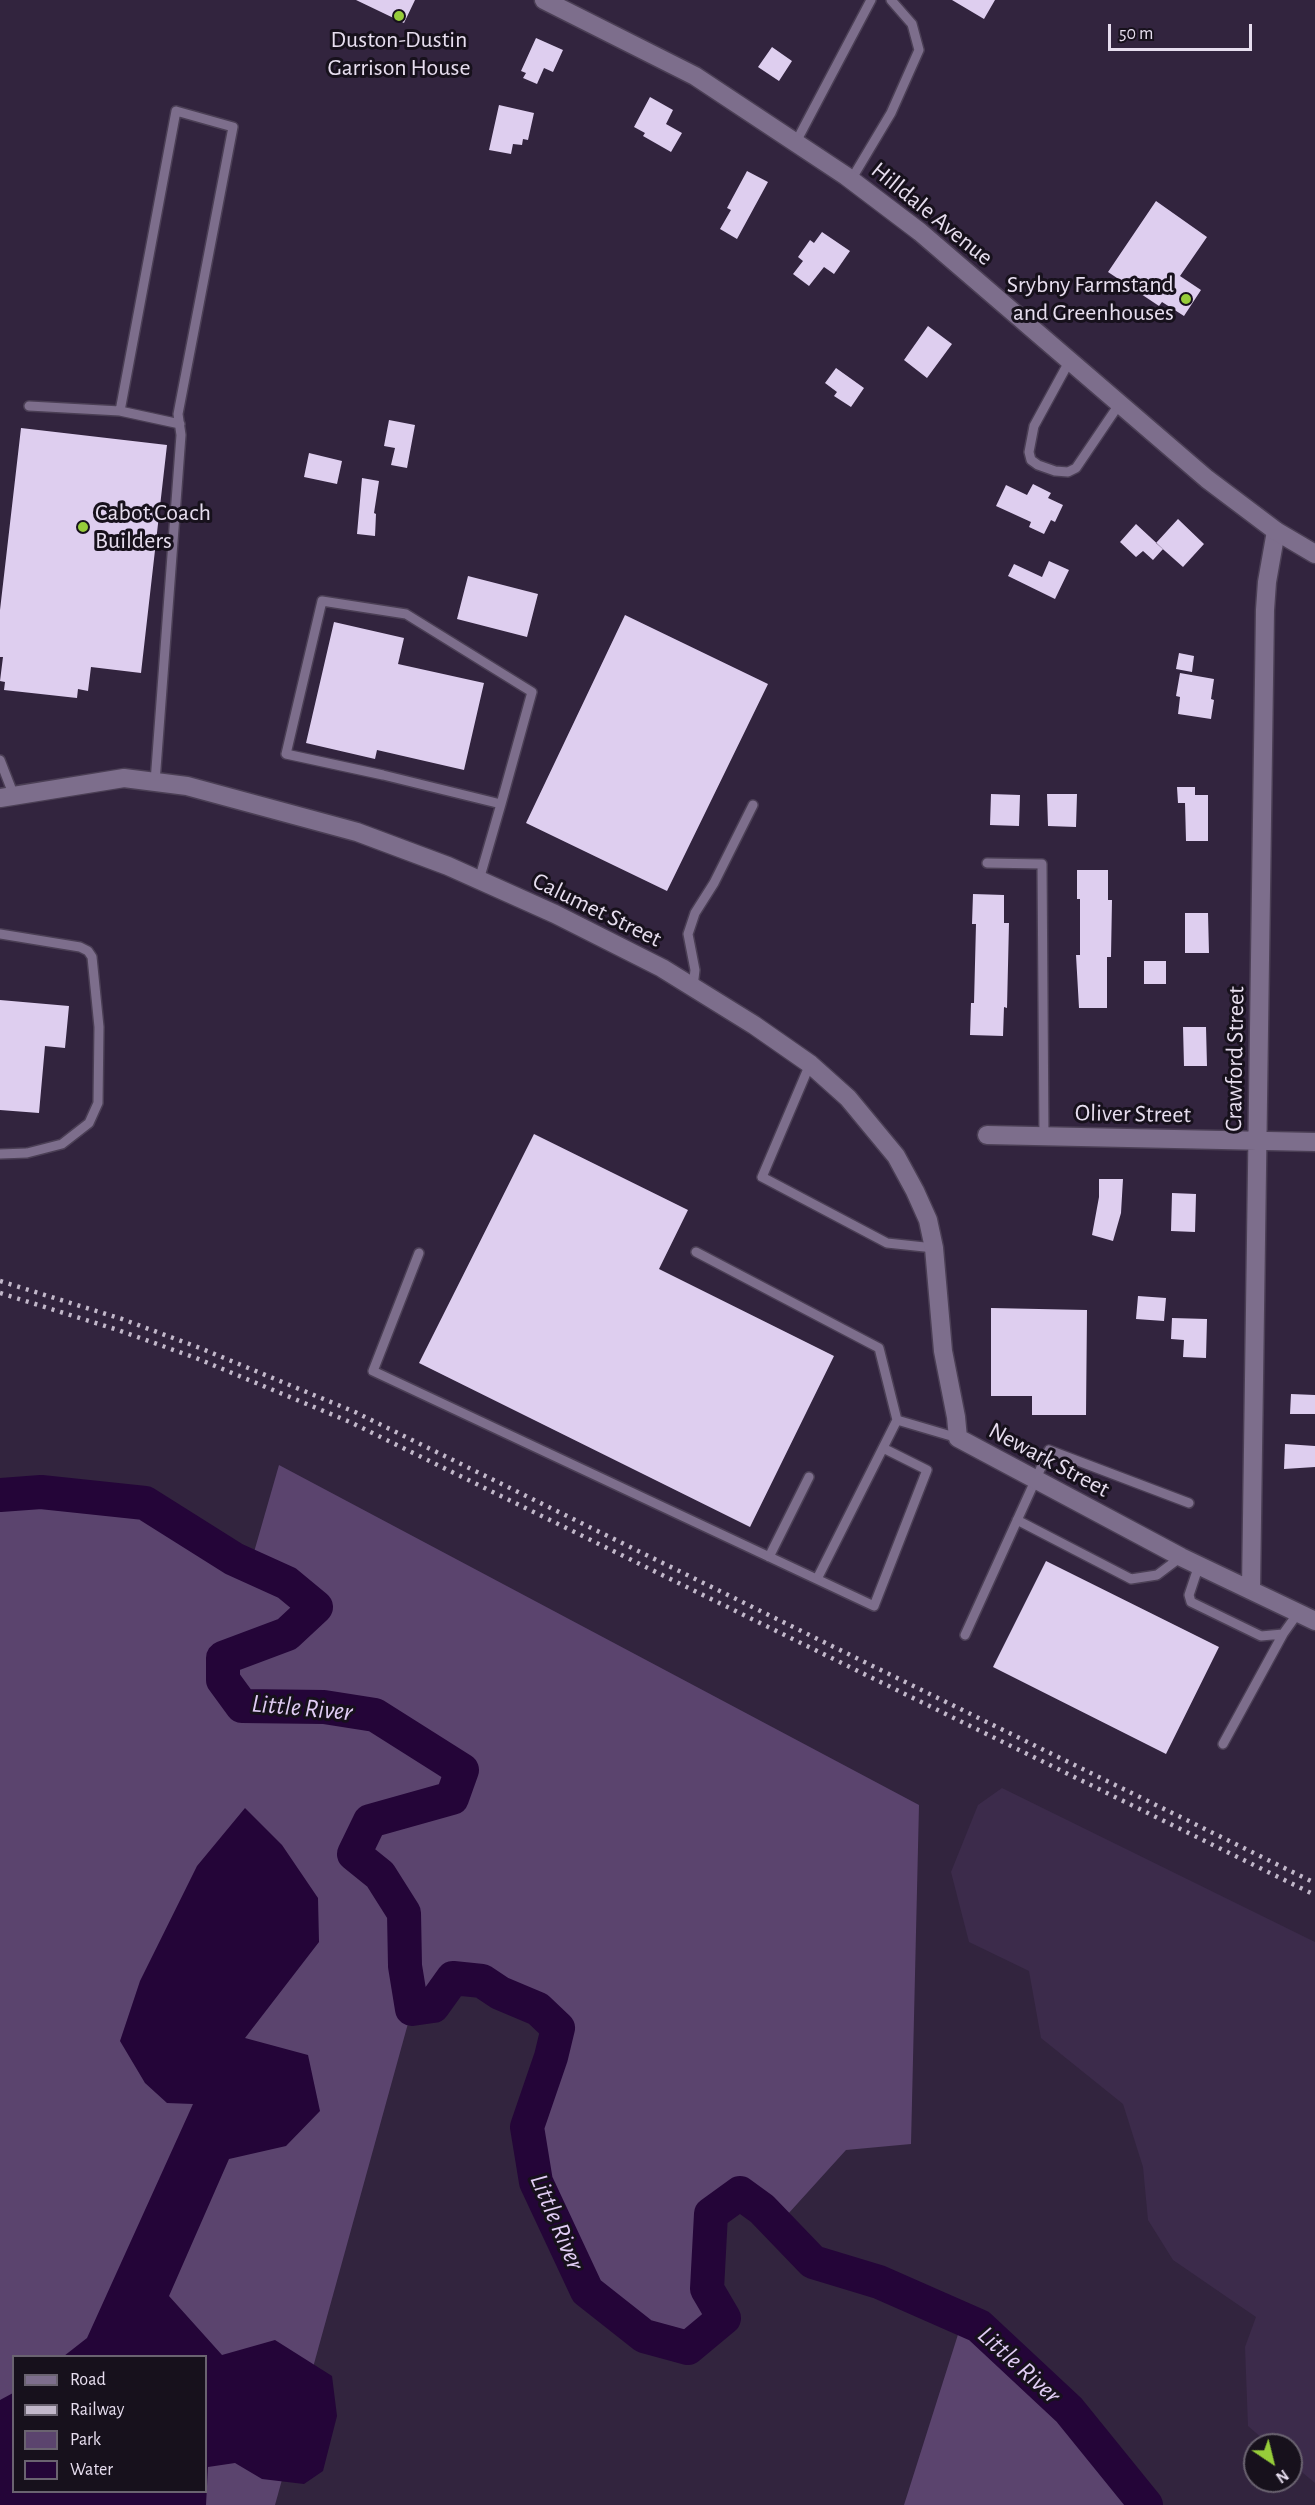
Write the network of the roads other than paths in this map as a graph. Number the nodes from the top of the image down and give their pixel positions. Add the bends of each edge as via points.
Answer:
1 (544, 0) edge
2 (871, 0) edge
3 (891, 0) edge
4 (796, 142) junction
5 (851, 180) junction
6 (1070, 360) junction
7 (1120, 404) junction
8 (29, 406) dead end
9 (120, 411) junction
10 (180, 424) junction
11 (1276, 531) junction
12 (1315, 554) edge
13 (0, 760) edge
14 (155, 782) junction
15 (7, 797) edge
16 (501, 804) junction
17 (753, 805) dead end
18 (987, 863) dead end
19 (479, 880) junction
20 (0, 934) edge
21 (693, 987) junction
22 (810, 1064) junction
23 (987, 1135) dead end
24 (1044, 1136) junction
25 (1258, 1141) junction
26 (1315, 1142) edge
27 (0, 1154) edge
28 (928, 1220) joint
29 (934, 1248) junction
30 (696, 1252) dead end
31 (419, 1253) dead end
32 (897, 1420) junction
33 (958, 1438) junction
34 (883, 1448) junction
35 (809, 1477) dead end
36 (1035, 1481) junction
37 (1189, 1503) dead end
38 (1017, 1520) junction
39 (769, 1557) junction
40 (1181, 1557) junction
41 (1199, 1565) junction
42 (817, 1579) junction
43 (1251, 1589) junction
44 (1298, 1613) junction
45 (1315, 1621) edge
46 (1282, 1634) junction
47 (965, 1635) dead end
48 (1223, 1744) dead end

1 - 4 street, Hilldale Avenue via 695,76
2 - 4 lane
3 - 5 lane via 912,24 919,50 891,113
4 - 5 street, Hilldale Avenue
5 - 6 street, Hilldale Avenue via 920,232
6 - 7 street, Hilldale Avenue
6 - 7 lane via 1034,426 1029,452 1032,460 1055,471 1076,468
7 - 11 street, Hilldale Avenue via 1207,479
8 - 9 lane
9 - 10 lane
9 - 10 lane via 176,111 233,128 178,414
10 - 14 lane
11 - 12 street, Hilldale Avenue
11 - 25 street, Crawford Street via 1265,620
13 - 15 lane
14 - 15 street, Calumet Street via 124,778
14 - 19 street, Calumet Street via 187,786 357,832
16 - 16 lane via 532,692 406,614 322,601 286,754
16 - 19 lane
17 - 21 lane via 695,913 688,934 695,970
18 - 24 lane via 1042,864
19 - 21 street, Calumet Street via 555,914
20 - 27 lane via 88,951 92,957 99,1027 98,1103 89,1123 62,1144 27,1153
21 - 22 street, Calumet Street
22 - 28 street, Calumet Street via 880,1134 901,1165
22 - 29 lane via 762,1177 887,1243
23 - 24 street, Oliver Street
24 - 25 street, Oliver Street
25 - 26 street, Oliver Street
25 - 43 street, Crawford Street
28 - 29 street, Newark Street
29 - 33 street, Newark Street via 943,1351
30 - 32 lane via 879,1348
31 - 39 lane via 373,1371
32 - 33 lane
32 - 34 lane
33 - 36 street, Newark Street
34 - 42 lane
34 - 42 lane via 927,1470 874,1606
35 - 39 lane
36 - 37 lane via 1049,1450
36 - 38 lane
36 - 40 street, Newark Street
38 - 40 lane via 1131,1579 1157,1575
38 - 47 lane
39 - 42 lane
40 - 41 street, Newark Street
41 - 43 street, Newark Street
41 - 46 lane via 1189,1595 1191,1602 1261,1636
43 - 44 street, Newark Street
44 - 45 street, Newark Street
44 - 46 lane
46 - 48 lane

